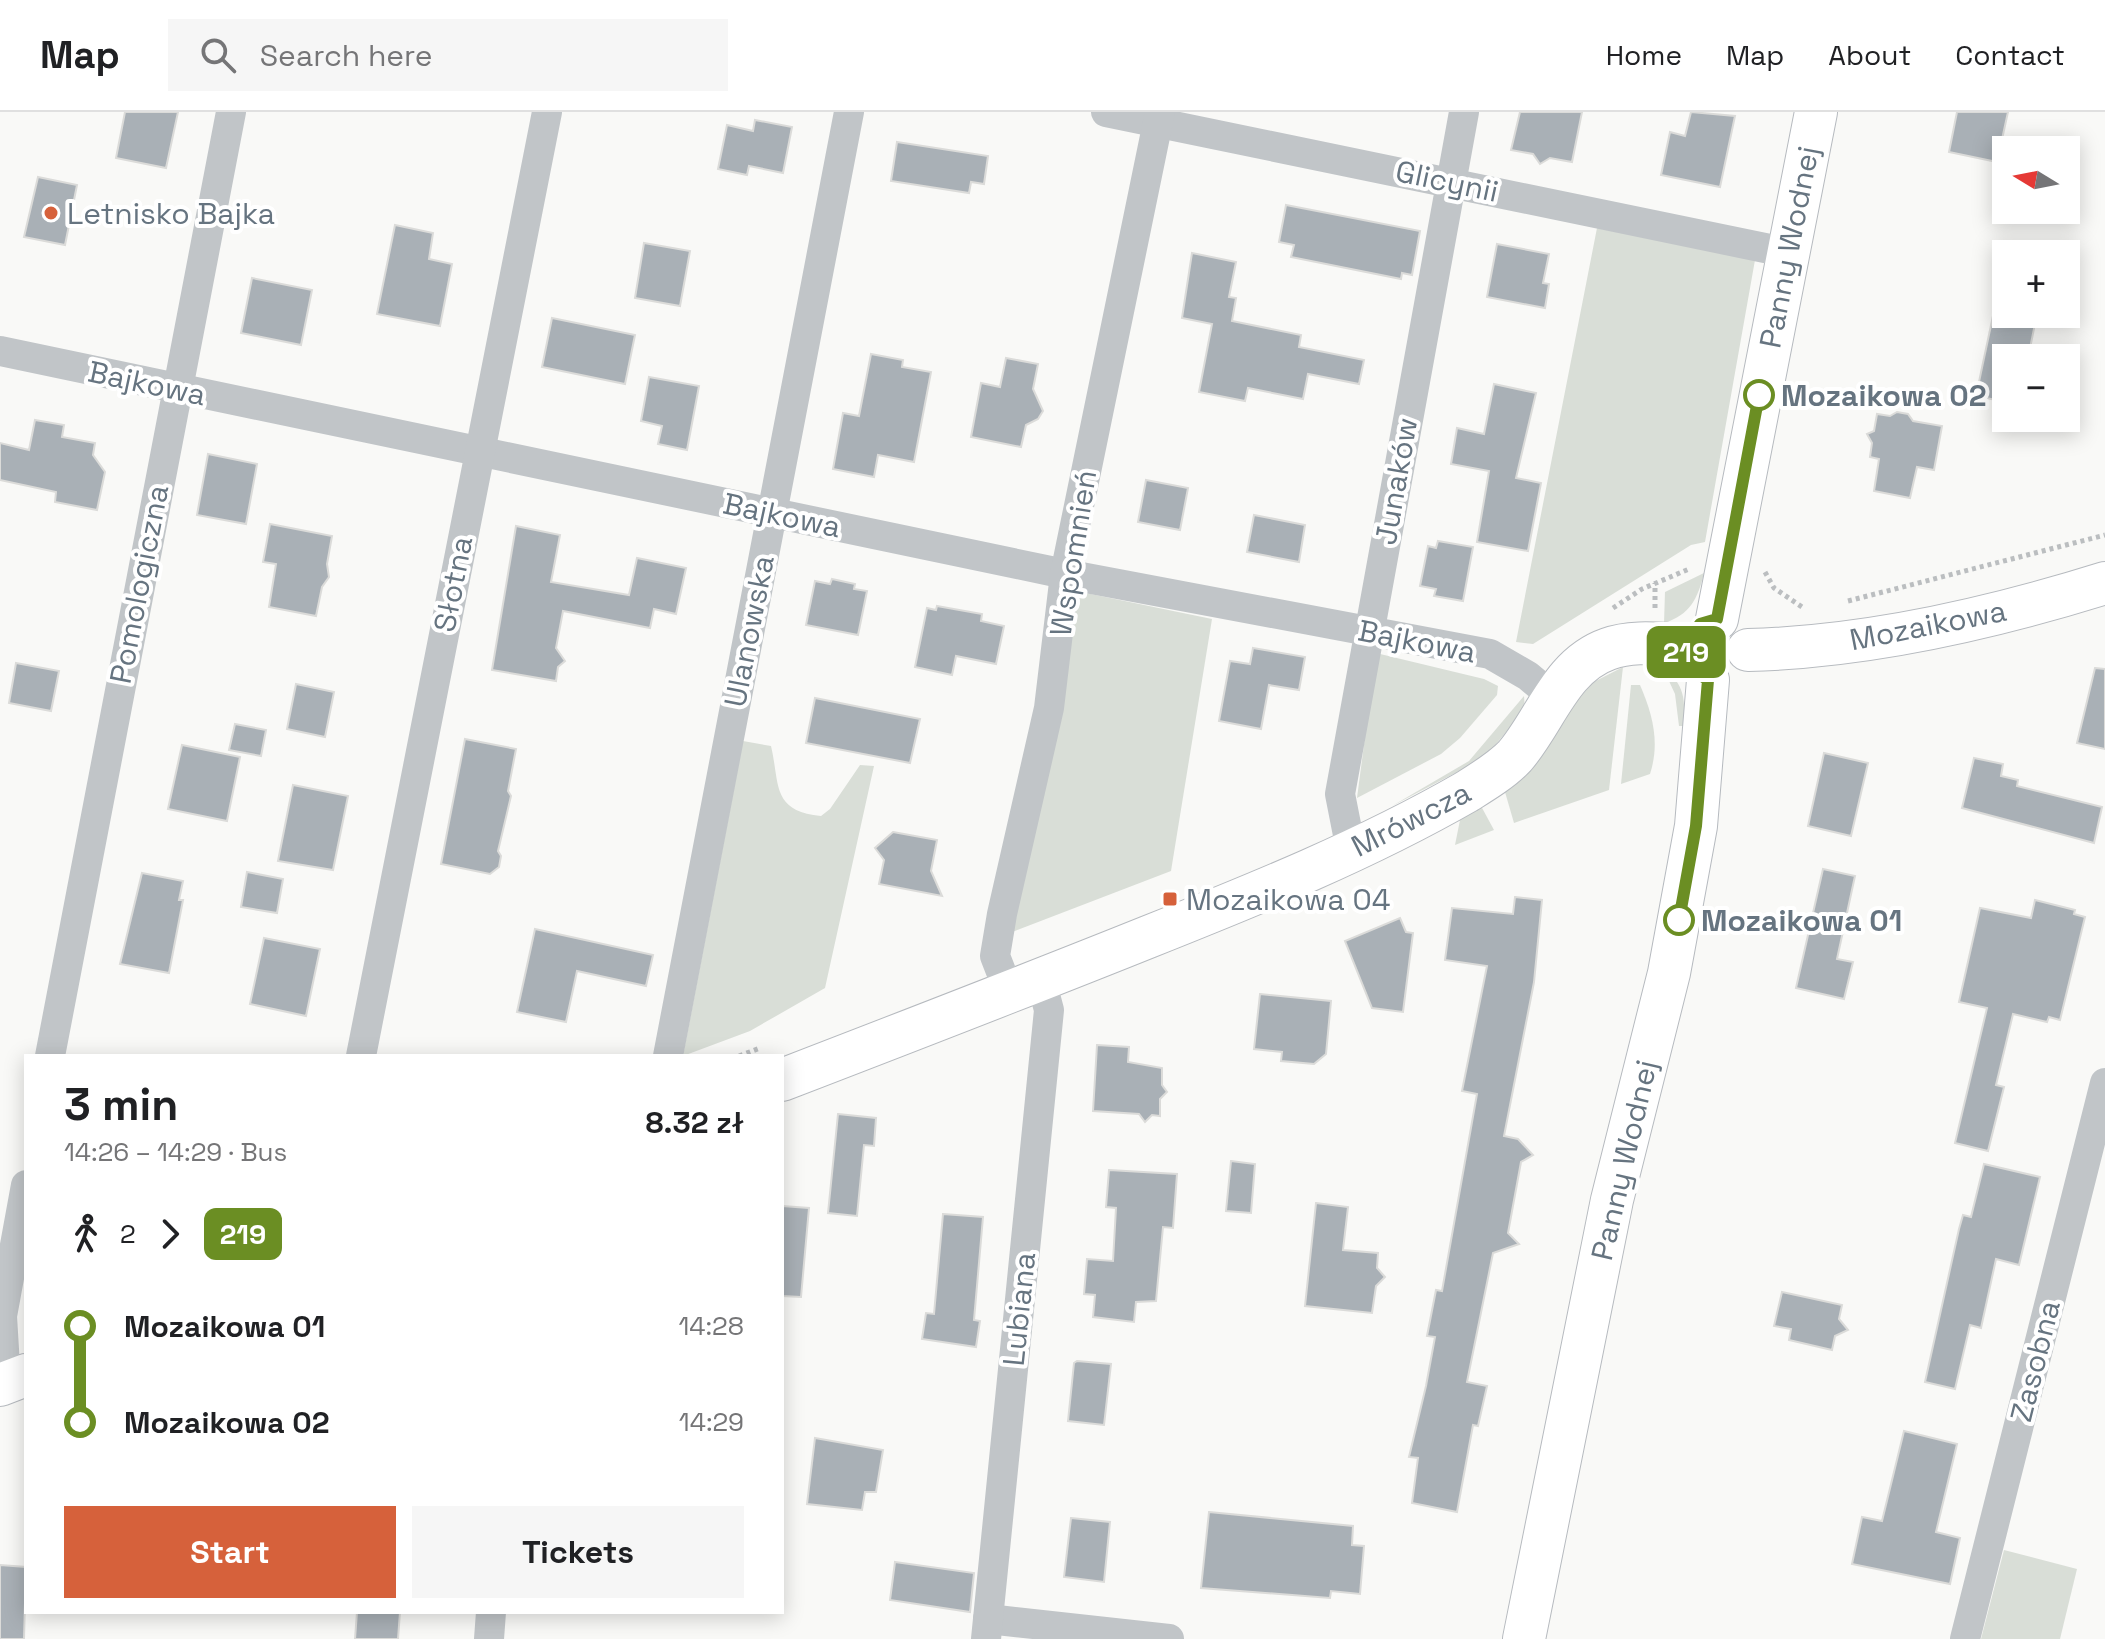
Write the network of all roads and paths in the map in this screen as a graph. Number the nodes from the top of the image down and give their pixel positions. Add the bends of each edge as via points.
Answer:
1 (231, 112) edge
2 (547, 112) edge
3 (849, 112) edge
4 (1106, 112) edge
5 (1464, 112) edge
6 (1816, 112) edge
7 (1159, 117) edge
8 (1450, 181) junction
9 (1789, 253) junction
10 (0, 351) edge
11 (175, 390) junction
12 (479, 450) junction
13 (771, 513) junction
14 (2105, 535) edge
15 (1726, 565) junction
16 (1065, 574) junction
17 (2105, 583) edge
18 (1841, 603) dead end
19 (1812, 607) dead end
20 (1369, 631) junction
21 (1701, 632) junction
22 (1748, 650) junction
23 (1708, 680) junction
24 (1553, 697) junction
25 (1351, 850) junction
26 (1025, 986) junction
27 (50, 1054) edge
28 (361, 1054) edge
29 (668, 1054) edge
30 (784, 1079) edge
31 (2105, 1083) edge
32 (24, 1196) edge
33 (11, 1381) edge
34 (491, 1614) edge
35 (987, 1629) edge
36 (489, 1639) edge
37 (1169, 1639) edge
38 (1524, 1639) edge
39 (1965, 1639) edge

1 - 11 street, Pomologiczna
2 - 12 street, Słotna
3 - 13 street, Ulanowska
4 - 7 street, Glicynii
5 - 8 street, Junaków
6 - 9 street, Panny Wodnej
7 - 8 street, Glicynii
7 - 16 street, Wspomnień
8 - 9 street, Glicynii
8 - 20 street, Junaków
9 - 15 street, Panny Wodnej
10 - 11 street, Bajkowa
11 - 12 street, Bajkowa
11 - 27 street, Pomologiczna
12 - 13 street, Bajkowa
12 - 28 street, Słotna
13 - 16 street, Bajkowa
13 - 29 street, Ulanowska
14 - 18 path
15 - 19 path via 1768,573 1774,588 1798,607
15 - 21 street, Panny Wodnej
16 - 20 street, Bajkowa
16 - 26 street, Wspomnień via 1049,708 995,956
17 - 22 street, Mozaikowa via 1921,630 1803,648
20 - 24 street, Bajkowa via 1490,654
20 - 25 street, Junaków via 1340,794
21 - 22 street via 1735,625
21 - 23 street via 1693,670
21 - 24 street, Mrówcza via 1610,648 1581,665
22 - 23 street via 1735,675
23 - 38 street, Panny Wodnej via 1696,826 1669,973 1612,1200
24 - 25 street, Mrówcza via 1514,758 1480,784
25 - 26 street, Mrówcza via 1240,902
26 - 30 street, Mrówcza
26 - 35 street, Lubiana via 1049,1010
31 - 39 street, Zasobna
32 - 33 street via 2,1316
34 - 36 street
35 - 37 street

